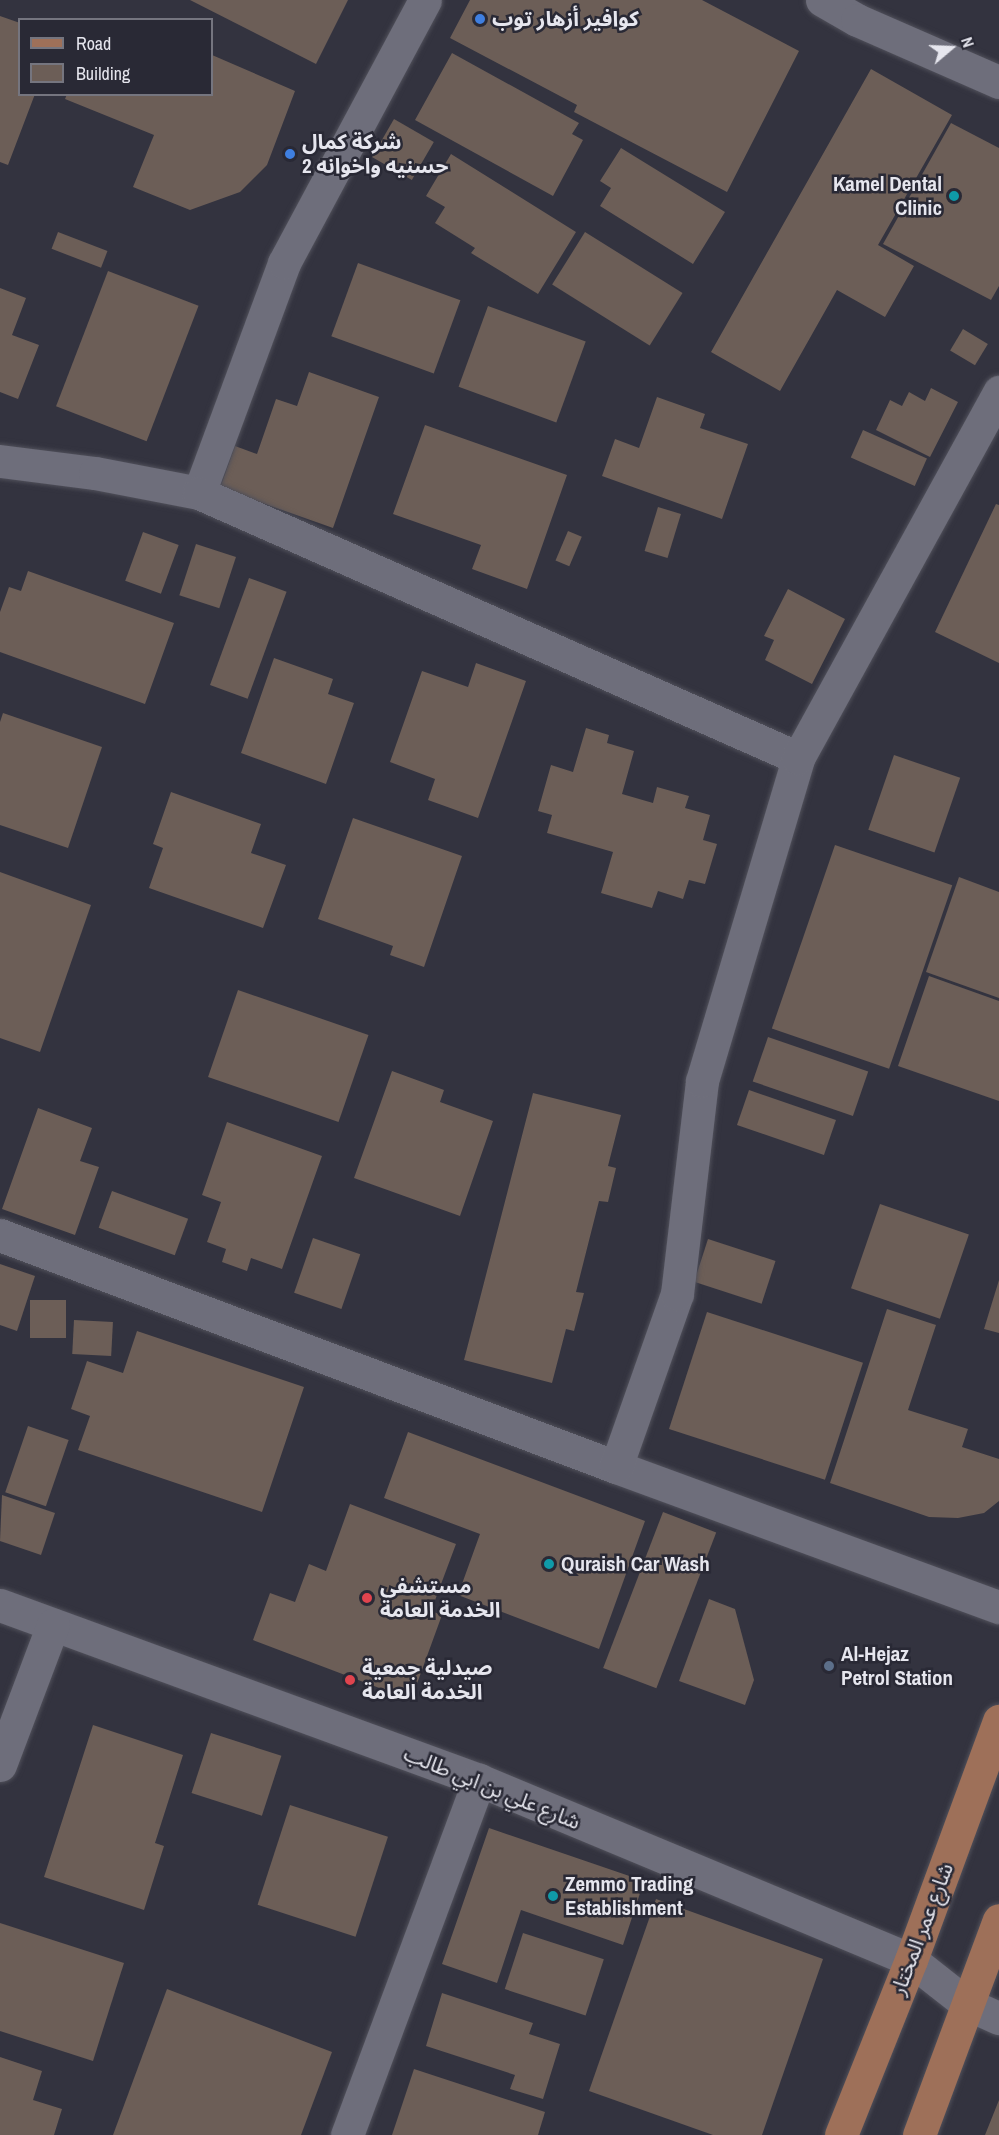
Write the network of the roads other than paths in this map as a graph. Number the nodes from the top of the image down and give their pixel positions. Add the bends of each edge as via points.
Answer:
1 (424, 0) edge
2 (822, 0) edge
3 (862, 10) edge
4 (999, 82) edge
5 (999, 392) edge
6 (0, 461) edge
7 (199, 493) junction
8 (798, 758) junction
9 (0, 1234) edge
10 (616, 1467) junction
11 (0, 1605) edge
12 (999, 1607) edge
13 (53, 1625) junction
14 (999, 1721) edge
15 (0, 1765) edge
16 (478, 1780) junction
17 (999, 1920) edge
18 (911, 1960) junction
19 (967, 2004) junction
20 (999, 2018) edge
21 (347, 2135) edge
22 (841, 2135) edge
23 (919, 2135) edge

1 - 7 street via 284,263
2 - 3 street
3 - 4 street
5 - 8 street
6 - 7 street via 95,473
7 - 8 street
8 - 10 street via 702,1081 677,1294
9 - 10 street
10 - 12 street
11 - 13 street, شارع علي بن ابي طالب
13 - 15 street
13 - 16 street, شارع علي بن ابي طالب
14 - 18 main road, شارع عمر المختار
16 - 18 street, شارع علي بن ابي طالب
16 - 21 street
17 - 19 main road
18 - 19 street, شارع علي بن ابي طالب
18 - 22 main road, شارع عمر المختار
19 - 20 street, شارع علي بن ابي طالب
19 - 23 main road

